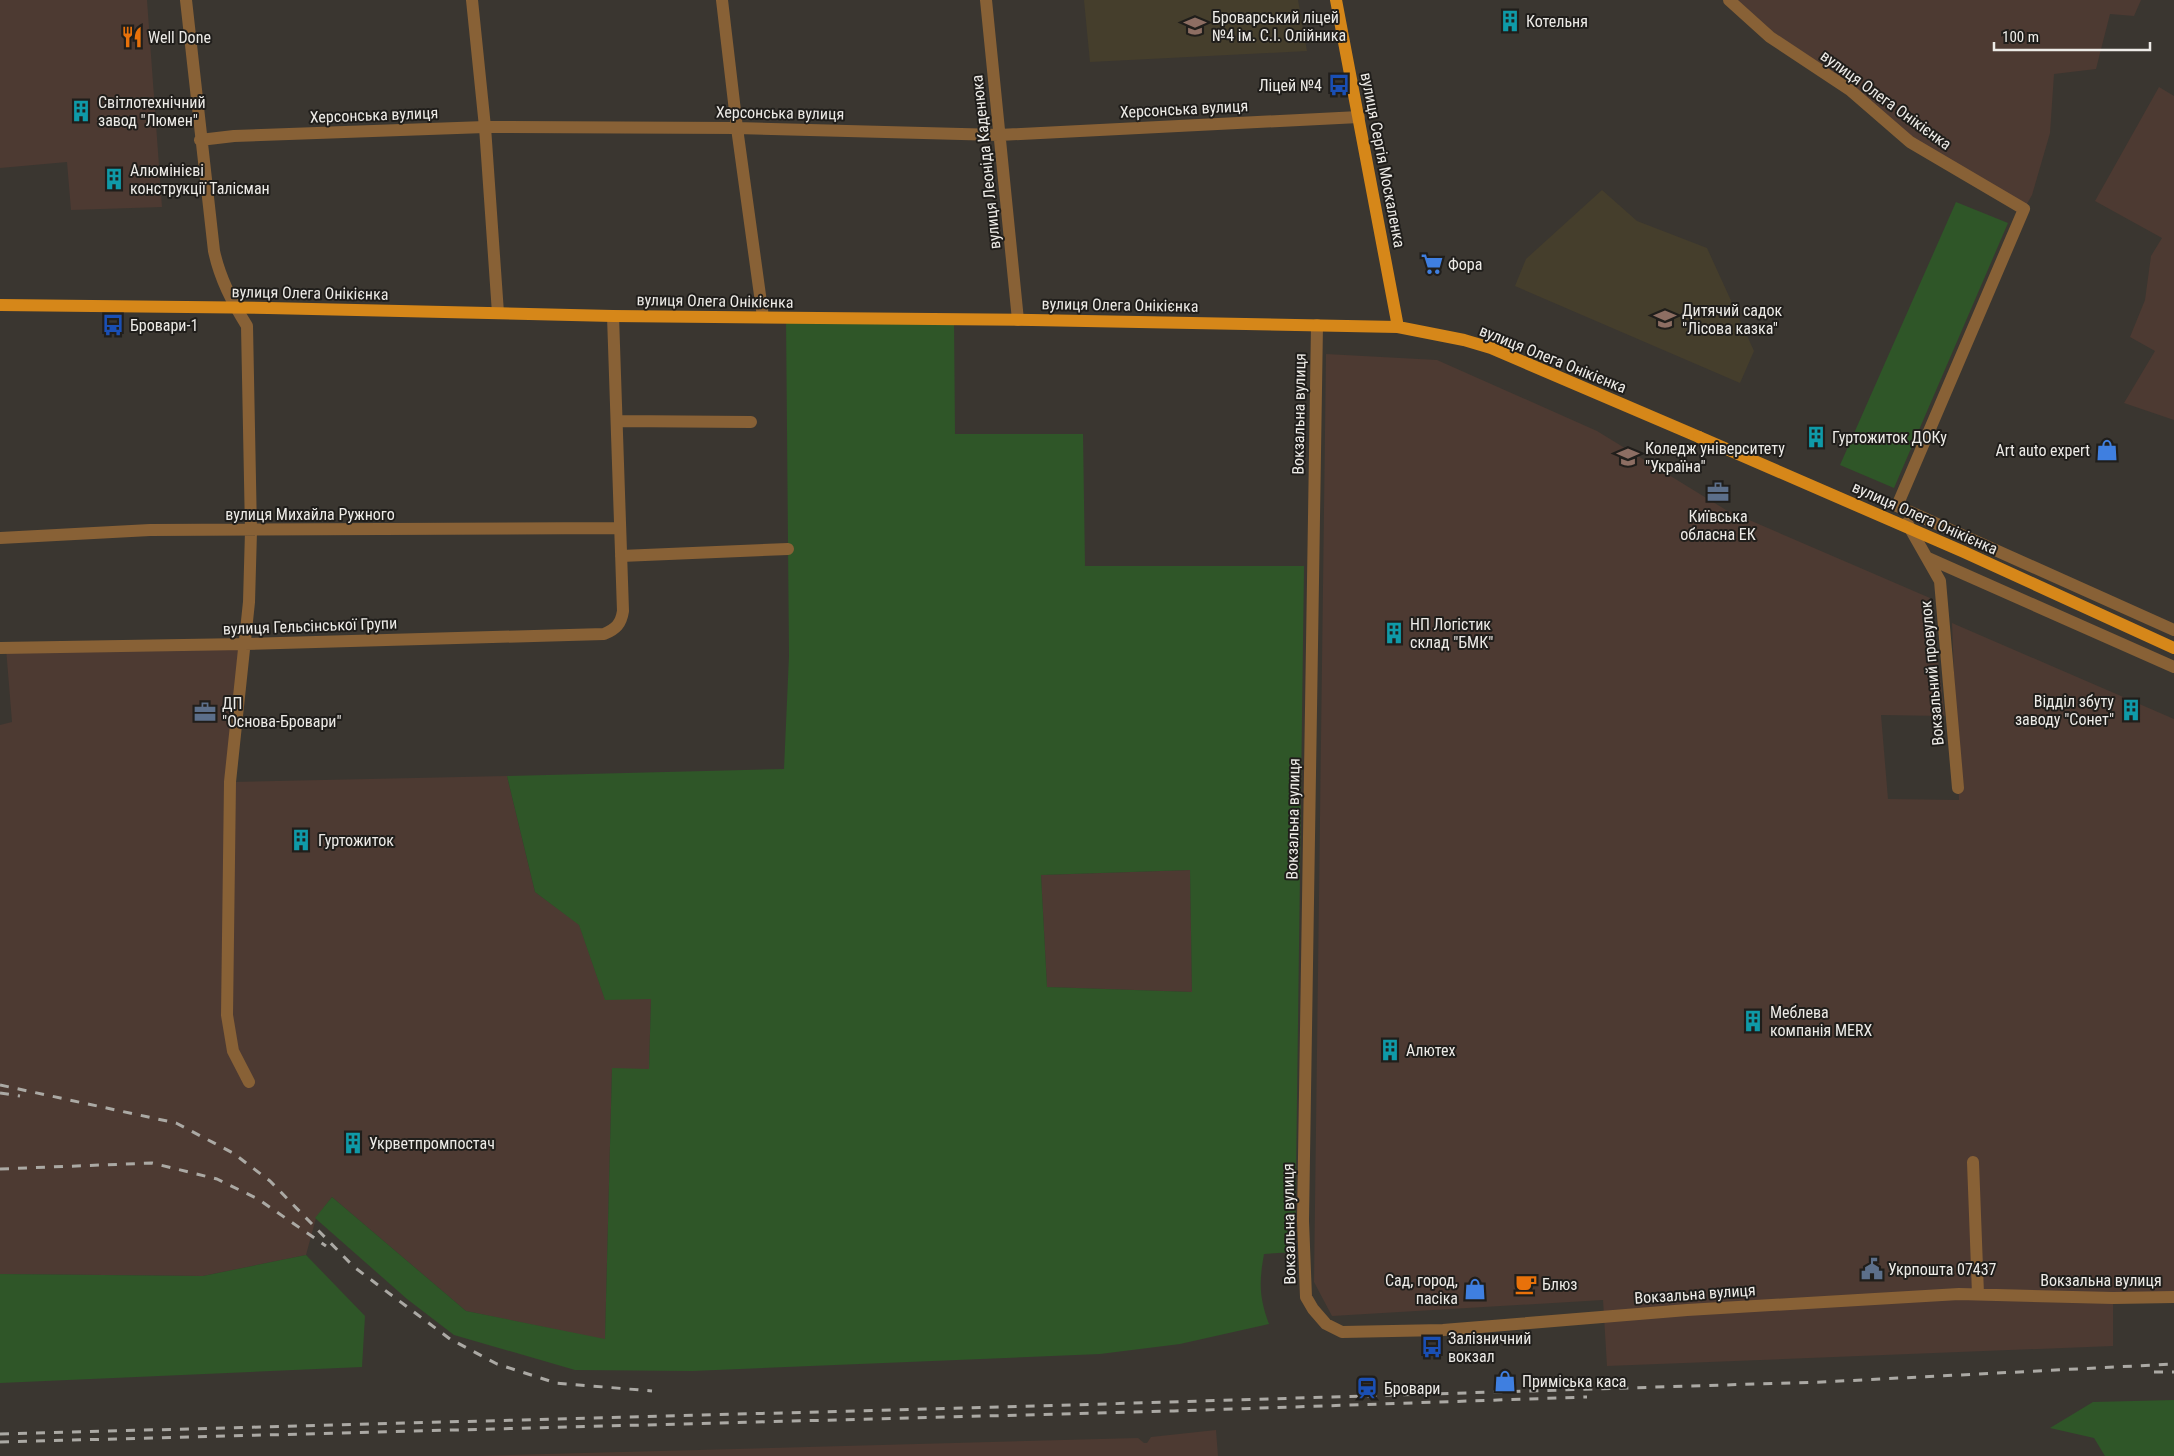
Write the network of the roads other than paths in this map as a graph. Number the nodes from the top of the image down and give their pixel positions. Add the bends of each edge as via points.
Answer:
1 (186, 0) edge
2 (472, 0) edge
3 (722, 0) edge
4 (986, 0) edge
5 (1336, 0) edge
6 (1729, 0) edge
7 (1359, 117) junction
8 (485, 127) junction
9 (736, 128) junction
10 (999, 135) junction
11 (200, 140) junction
12 (0, 305) edge
13 (235, 308) junction
14 (498, 313) junction
15 (613, 316) junction
16 (763, 317) junction
17 (1018, 320) junction
18 (1317, 325) junction
19 (1398, 327) junction
20 (617, 421) junction
21 (751, 422) dead end
22 (1897, 506) junction
23 (620, 528) junction
24 (251, 530) junction
25 (0, 538) edge
26 (788, 549) dead end
27 (622, 556) junction
28 (1928, 558) junction
29 (2170, 628) edge
30 (244, 644) junction
31 (0, 648) edge
32 (2174, 648) edge
33 (2152, 657) junction
34 (2174, 667) edge
35 (1958, 788) dead end
36 (249, 1082) dead end
37 (1973, 1162) dead end
38 (1978, 1294) junction
39 (2174, 1296) edge

1 - 11 street
2 - 8 street
3 - 9 street
4 - 10 street, вулиця Леоніда Каденюка
5 - 7 main road, вулиця Сергія Москаленка
6 - 22 street, вулиця Олега Онікієнка via 1770,37 1850,90 1910,142 2024,209
7 - 10 street, Херсонська вулиця
7 - 19 main road, вулиця Сергія Москаленка
8 - 9 street, Херсонська вулиця
8 - 11 street, Херсонська вулиця
8 - 14 street
9 - 10 street, Херсонська вулиця
9 - 16 street
10 - 17 street, вулиця Леоніда Каденюка
11 - 13 street via 218,272
12 - 13 main road, вулиця Олега Онікієнка
13 - 14 main road, вулиця Олега Онікієнка
13 - 24 street via 247,326
14 - 15 main road, вулиця Олега Онікієнка
15 - 16 main road, вулиця Олега Онікієнка
15 - 20 street
16 - 17 main road, вулиця Олега Онікієнка
17 - 18 main road, вулиця Олега Онікієнка
18 - 19 main road, вулиця Олега Онікієнка
18 - 38 street, Вокзальна вулиця via 1303,1221 1306,1297 1313,1309 1326,1324 1342,1332 1443,1330 1677,1311
19 - 32 main road, вулиця Олега Онікієнка, bridge via 1491,348 1956,549
20 - 21 street
20 - 23 street
22 - 28 street, Вокзальний провулок
22 - 29 street
23 - 24 street, вулиця Михайла Ружного
23 - 27 street
24 - 25 street, вулиця Михайла Ружного via 150,530
24 - 30 street
26 - 27 street
27 - 30 street, вулиця Гельсінської Групи via 623,610 618,626 604,634
28 - 33 street
28 - 35 street, Вокзальний провулок via 1940,581
29 - 33 street
30 - 31 street, вулиця Гельсінської Групи
30 - 36 street via 230,782 227,1015 233,1051
33 - 34 street
37 - 38 street
38 - 39 street, Вокзальна вулиця via 2113,1298

